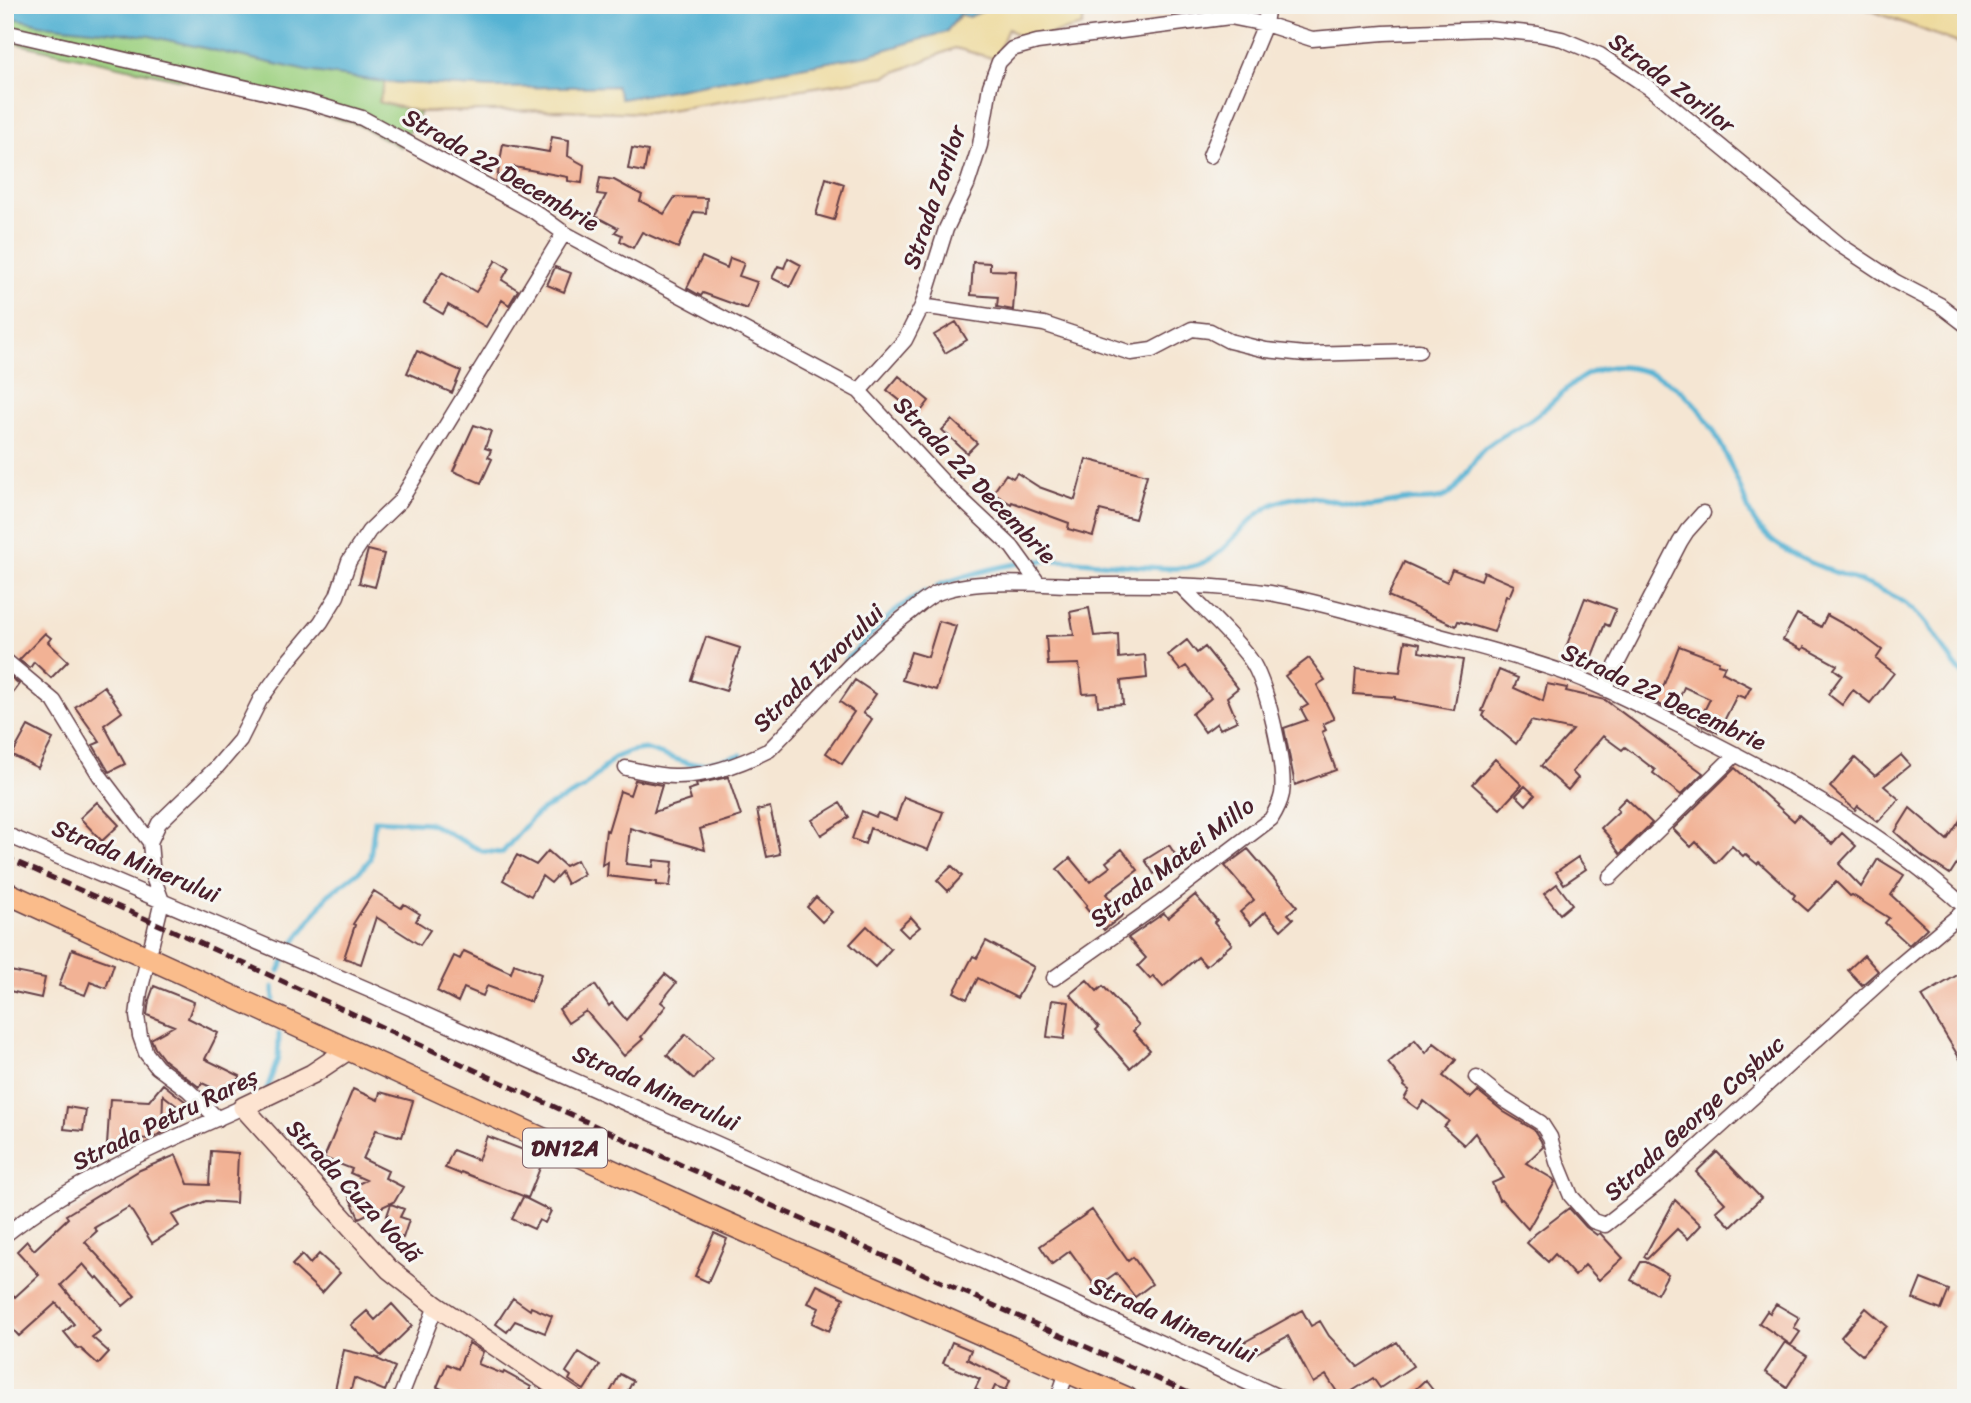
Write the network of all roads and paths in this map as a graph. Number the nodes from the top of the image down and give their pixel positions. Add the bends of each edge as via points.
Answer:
1 (1268, 5) edge
2 (1265, 24) junction
3 (5, 32) edge
4 (1210, 156) dead end
5 (564, 233) junction
6 (922, 306) junction
7 (1966, 325) edge
8 (1419, 351) dead end
9 (859, 391) junction
10 (1703, 513) dead end
11 (1038, 583) junction
12 (1180, 585) junction
13 (5, 660) edge
14 (1604, 689) junction
15 (1736, 754) junction
16 (626, 768) dead end
17 (5, 834) edge
18 (149, 842) junction
19 (1610, 877) dead end
20 (5, 892) edge
21 (162, 901) junction
22 (1966, 909) edge
23 (149, 958) junction
24 (1054, 978) dead end
25 (348, 1050) junction
26 (1476, 1078) dead end
27 (243, 1107) junction
28 (218, 1119) junction
29 (5, 1235) edge
30 (436, 1306) junction
31 (1067, 1372) junction
32 (400, 1398) edge
33 (573, 1398) edge
34 (1058, 1398) edge
35 (1127, 1398) edge
36 (1282, 1398) edge

1 - 2 street
2 - 4 street
2 - 6 street, Strada Zorilor via 1230,18 1012,49 999,62 980,145 946,229
2 - 7 street, Strada Zorilor via 1312,39 1487,29 1538,34 1583,47 1677,109 1840,245
3 - 5 street, Strada 22 Decembrie via 362,117 535,212
5 - 9 street, Strada 22 Decembrie
5 - 18 street via 400,501 369,531 349,561 337,596 321,622 260,700 240,740 159,823
6 - 8 street via 1044,324 1131,353 1152,350 1192,329 1266,350 1306,354
6 - 9 street, Strada Zorilor via 905,340
9 - 11 street, Strada 22 Decembrie via 943,482 1012,547
10 - 14 street via 1686,531
11 - 12 street, Strada 22 Decembrie
11 - 16 street, Strada Izvorului via 973,584 934,594 849,666 769,750 752,758 707,773 675,776
12 - 14 street, Strada 22 Decembrie via 1267,593 1326,606 1526,661
12 - 24 street, Strada Matei Millo via 1260,674 1283,778 1278,809 1159,904
13 - 18 street via 54,701 100,776
14 - 15 street, Strada 22 Decembrie
15 - 19 street
15 - 22 street, Strada 22 Decembrie via 1850,819
17 - 21 street, Strada Minerului
18 - 21 street via 153,877
20 - 23 main road, DN12A
21 - 23 street
21 - 36 street, Strada Minerului
22 - 26 street, Strada George Coșbuc via 1605,1225 1593,1221 1571,1196 1541,1123
23 - 25 main road, DN12A
23 - 28 street via 137,1016 146,1053
25 - 27 street, Strada Petru Rareș via 312,1074
25 - 31 main road, DN12A
27 - 28 street, Strada Petru Rareș
27 - 30 street, Strada Cuza Vodă via 389,1269
28 - 29 street, Strada Petru Rareș via 110,1170
30 - 32 street
30 - 33 street, Strada Cuza Vodă
31 - 34 street
31 - 35 main road, DN12A

